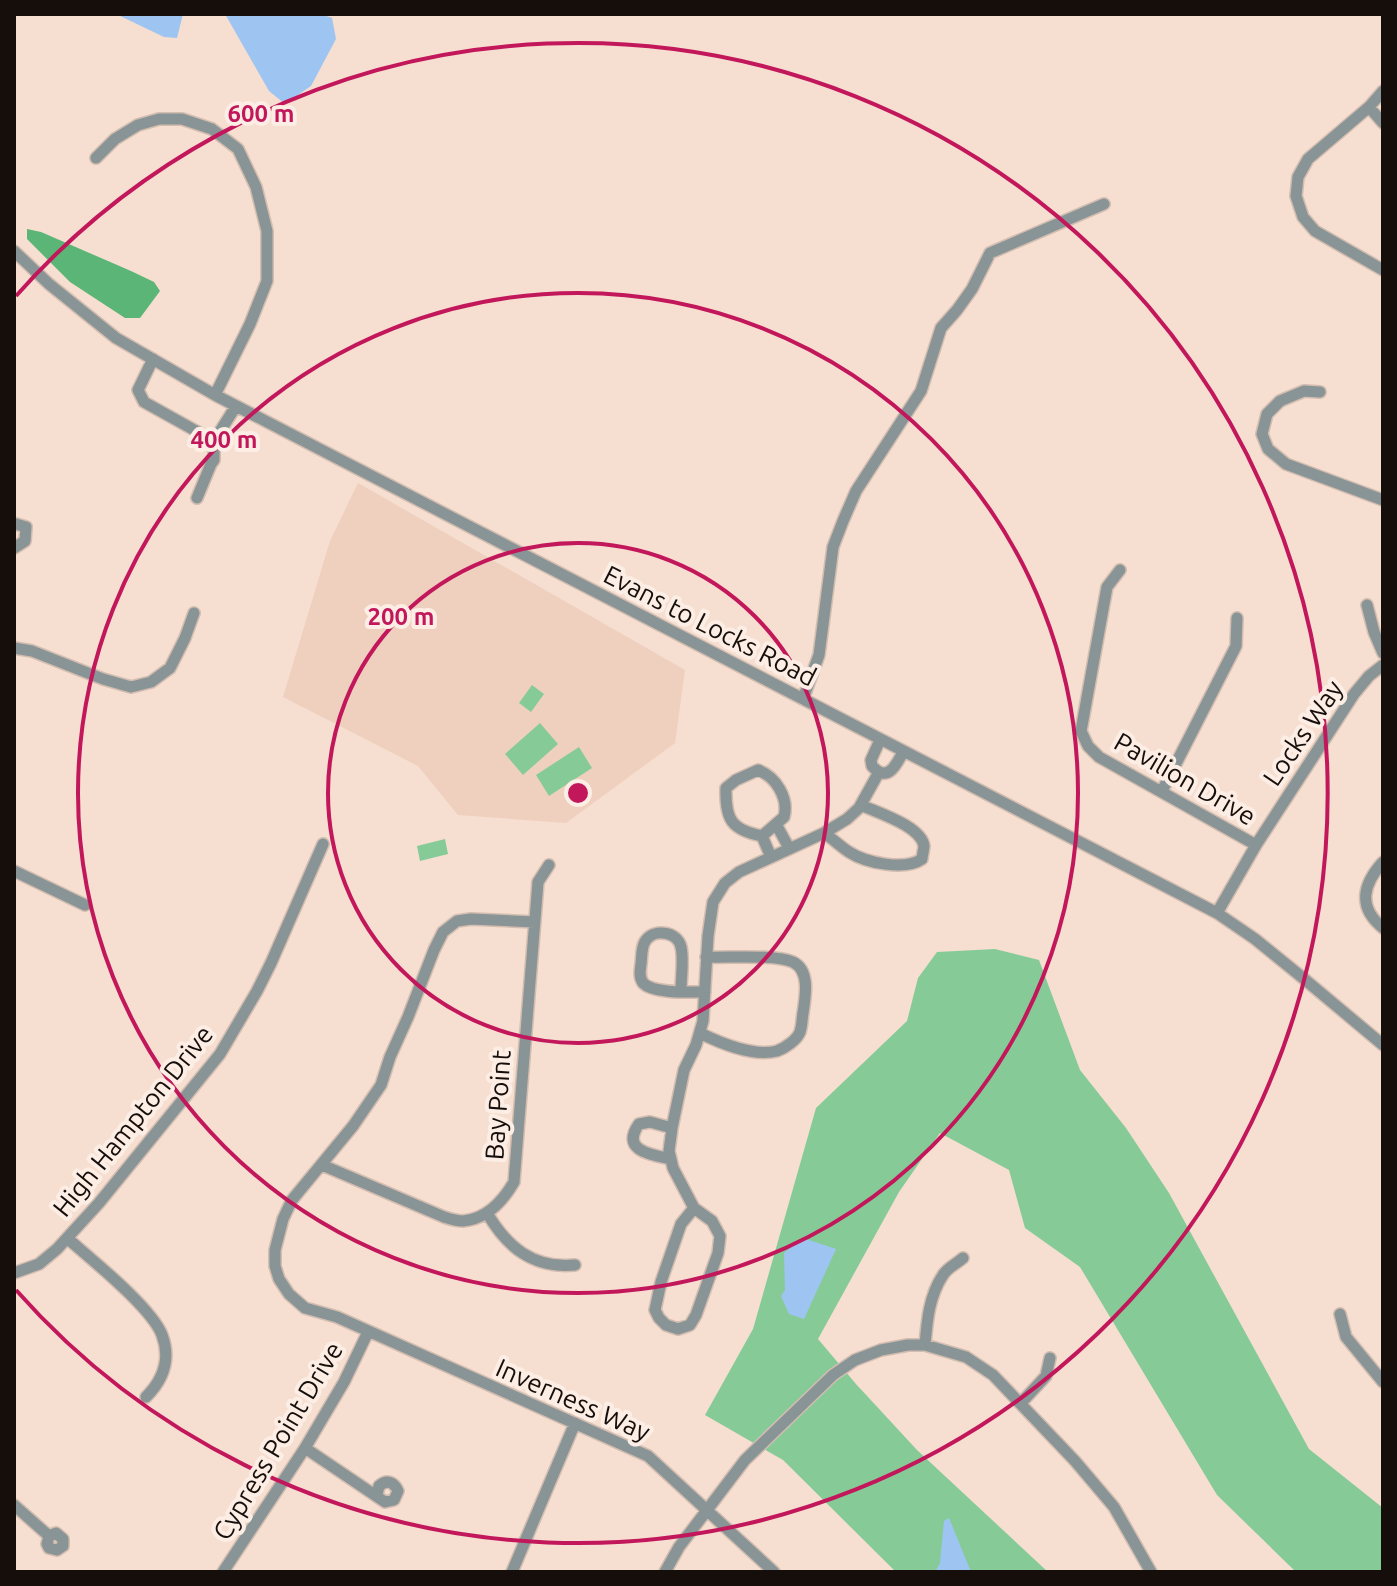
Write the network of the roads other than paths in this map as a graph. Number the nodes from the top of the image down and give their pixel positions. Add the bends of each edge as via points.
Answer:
1 (1383, 91) edge
2 (1369, 107) junction
3 (1383, 123) edge
4 (96, 158) dead end
5 (1104, 204) dead end
6 (14, 251) edge
7 (1383, 270) edge
8 (153, 359) junction
9 (1320, 392) dead end
10 (215, 395) junction
11 (236, 406) junction
12 (214, 441) junction
13 (197, 498) dead end
14 (1383, 500) edge
15 (14, 525) edge
16 (14, 548) edge
17 (1120, 570) dead end
18 (1367, 605) dead end
19 (194, 613) dead end
20 (1237, 618) dead end
21 (14, 648) edge
22 (1383, 653) edge
23 (1383, 665) edge
24 (803, 699) junction
25 (880, 740) junction
26 (903, 752) junction
27 (879, 772) junction
28 (1162, 791) junction
29 (861, 805) junction
30 (776, 824) junction
31 (824, 833) junction
32 (762, 836) junction
33 (323, 844) dead end
34 (1256, 845) junction
35 (789, 848) junction
36 (771, 857) junction
37 (1383, 862) edge
38 (549, 865) dead end
39 (14, 871) edge
40 (85, 905) dead end
41 (1217, 913) junction
42 (535, 922) junction
43 (1383, 928) edge
44 (706, 957) junction
45 (681, 991) junction
46 (705, 992) junction
47 (700, 1033) junction
48 (1383, 1045) edge
49 (672, 1128) junction
50 (671, 1159) junction
51 (322, 1165) junction
52 (694, 1208) junction
53 (487, 1213) junction
54 (67, 1238) junction
55 (963, 1258) dead end
56 (575, 1265) dead end
57 (14, 1273) edge
58 (1340, 1314) dead end
59 (368, 1332) junction
60 (925, 1345) junction
61 (1050, 1358) dead end
62 (1383, 1382) edge
63 (146, 1397) dead end
64 (1021, 1403) junction
65 (575, 1423) junction
66 (305, 1448) junction
67 (377, 1495) dead end
68 (14, 1505) edge
69 (706, 1510) junction
70 (49, 1536) dead end
71 (223, 1572) edge
72 (512, 1572) edge
73 (665, 1572) edge
74 (774, 1572) edge
75 (1151, 1572) edge

1 - 2 street
2 - 3 street
2 - 7 street via 1308,159 1296,196 1315,231
4 - 10 street via 115,139 159,119 182,119 212,129 238,149 256,187 267,231 267,281
5 - 24 street via 990,253 972,289 941,328 921,391 856,491 833,547 819,655
6 - 8 street, Evans to Locks Road via 116,338
8 - 10 street, Evans to Locks Road
8 - 12 street via 138,390 144,402
9 - 14 street via 1304,391 1280,401 1267,414 1262,434 1268,449 1286,464
10 - 11 street, Evans to Locks Road
11 - 12 street
11 - 24 street, Evans to Locks Road
12 - 13 street via 214,460
15 - 16 street via 26,527 25,541
17 - 28 street, Pavilion Drive via 1107,587 1081,731 1099,757
18 - 22 street
19 - 21 street via 170,668 151,682 131,687
20 - 28 street via 1236,646
23 - 34 street, Locks Way via 1354,694
24 - 25 street, Evans to Locks Road
25 - 26 street, Evans to Locks Road
25 - 27 street via 871,760
26 - 27 street via 890,771
26 - 41 street, Evans to Locks Road
27 - 29 street
28 - 34 street, Pavilion Drive
29 - 31 street
29 - 31 street via 914,830 925,847 922,859 900,866 870,860
30 - 32 street
30 - 32 street via 784,817 785,803 766,773 749,773 726,788 736,827
30 - 35 street
31 - 35 street
32 - 36 street
33 - 54 street, High Hampton Drive via 271,963 220,1054
34 - 41 street, Locks Way
35 - 36 street
36 - 44 street via 725,883 713,902
37 - 43 street via 1367,885 1366,899
38 - 42 street, Bay Point via 538,882
39 - 40 street
41 - 48 street, Evans to Locks Road
42 - 51 street, Inverness Way via 471,919 457,921 443,932 381,1085
42 - 53 street, Bay Point via 514,1182
44 - 46 street
44 - 47 street via 795,963 805,981 805,997 800,1032 777,1051 722,1044
45 - 45 street via 655,990 644,983 640,976 649,937 658,933 678,939
45 - 46 street
46 - 47 street
47 - 49 street via 684,1070
49 - 50 street
49 - 50 street via 639,1124 633,1136 639,1150
50 - 52 street
51 - 53 street via 444,1217 462,1221
51 - 59 street, Inverness Way via 283,1219 275,1266 289,1294 305,1308
52 - 52 street via 681,1224 655,1310 666,1325 678,1329 690,1325 696,1315 718,1253 720,1236 712,1221
53 - 56 street via 515,1248 557,1266
54 - 57 street, High Hampton Drive via 39,1264
54 - 63 street via 139,1304 162,1333 165,1363 161,1379
55 - 60 street via 944,1273 933,1296
58 - 62 street via 1346,1337
59 - 65 street, Inverness Way
59 - 66 street, Cypress Point Drive
60 - 64 street via 982,1366
60 - 69 street via 881,1350 833,1375 745,1460
61 - 64 street via 1046,1376
64 - 75 street via 1114,1507
65 - 69 street, Inverness Way via 648,1456
65 - 72 street
66 - 67 street
66 - 71 street, Cypress Point Drive
68 - 70 street
69 - 73 street
69 - 74 street, Inverness Way

